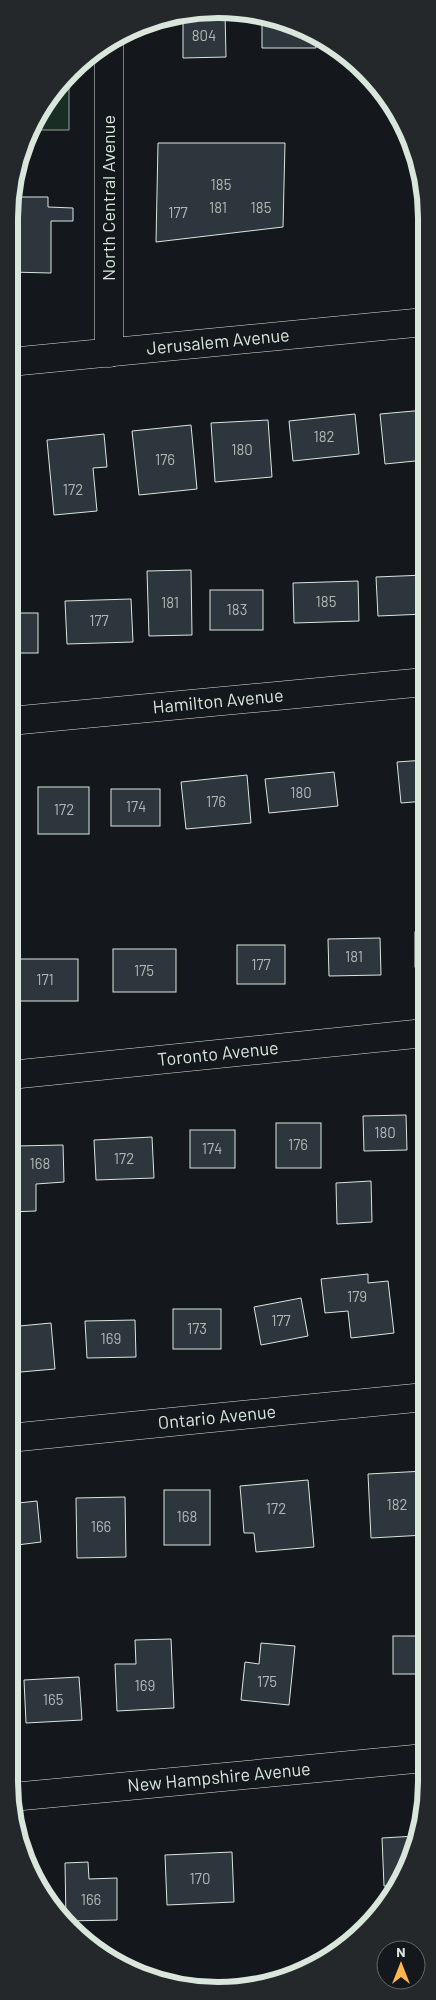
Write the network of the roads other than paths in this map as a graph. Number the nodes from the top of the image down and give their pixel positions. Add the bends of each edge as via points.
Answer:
1 (109, 50) edge
2 (418, 323) edge
3 (109, 353) junction
4 (18, 361) edge
5 (418, 683) edge
6 (18, 720) edge
7 (418, 1034) edge
8 (18, 1073) edge
9 (418, 1399) edge
10 (18, 1437) edge
11 (418, 1759) edge
12 (18, 1796) edge

1 - 3 street, North Central Avenue
2 - 3 street, Jerusalem Avenue
3 - 4 street, Jerusalem Avenue
5 - 6 street, Hamilton Avenue
7 - 8 street, Toronto Avenue
9 - 10 street, Ontario Avenue
11 - 12 street, New Hampshire Avenue

